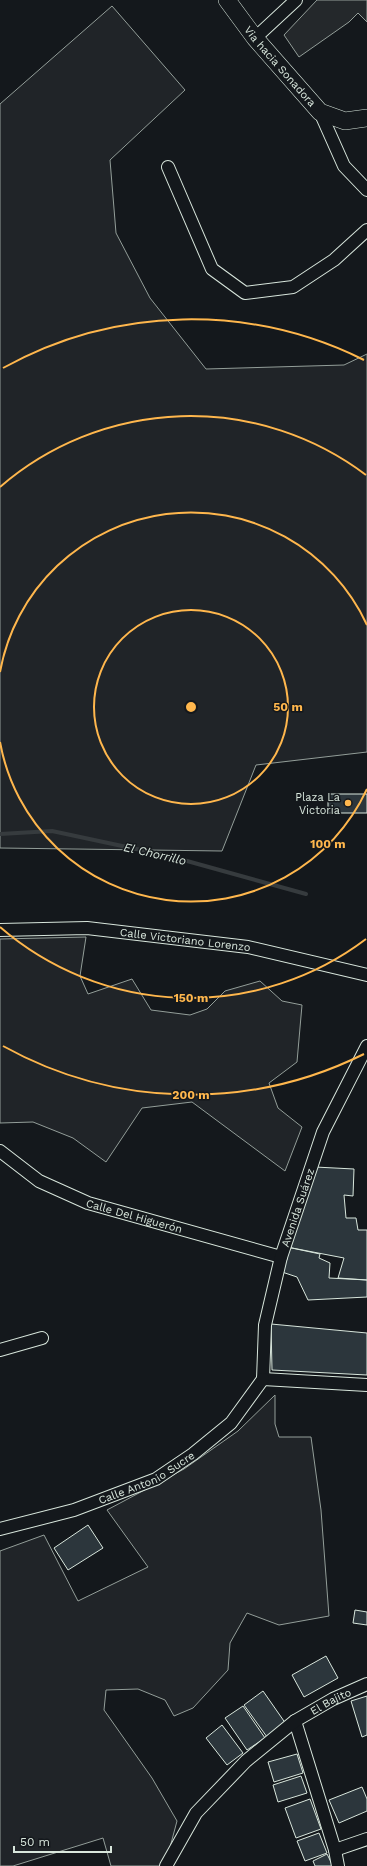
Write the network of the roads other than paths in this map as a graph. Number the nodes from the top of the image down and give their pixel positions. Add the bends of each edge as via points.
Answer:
1 (227, 0) edge
2 (296, 0) edge
3 (256, 38) junction
4 (320, 112) junction
5 (367, 118) edge
6 (168, 167) dead end
7 (367, 190) edge
8 (367, 230) edge
9 (0, 930) edge
10 (367, 975) edge
11 (367, 1046) edge
12 (0, 1151) edge
13 (280, 1257) junction
14 (42, 1338) dead end
15 (0, 1350) edge
16 (263, 1379) junction
17 (367, 1385) edge
18 (0, 1530) edge
19 (367, 1684) edge
20 (296, 1721) junction
21 (367, 1839) edge
22 (335, 1850) junction
23 (166, 1866) edge
24 (338, 1866) edge

1 - 3 main road, Via hacia Sonadora
2 - 3 street
3 - 4 main road, Via hacia Sonadora
4 - 5 main road, Via hacia Sonadora via 345,121
4 - 7 street via 344,166
6 - 8 street via 212,269 245,293 293,287 334,260
9 - 10 street, Calle Victoriano Lorenzo via 87,928 248,947
11 - 13 street, Avenida Suárez via 323,1132
12 - 13 street, Calle Del Higuerón via 39,1181 88,1203
13 - 16 street, Avenida Suárez via 266,1325
14 - 15 street
16 - 17 street
16 - 18 street, Calle Antonio Sucre via 231,1423 193,1454 156,1479 74,1510
19 - 20 street, El Bajito via 333,1699
20 - 22 street
20 - 23 street, El Bajito via 246,1761 196,1813
21 - 22 street
22 - 24 street

